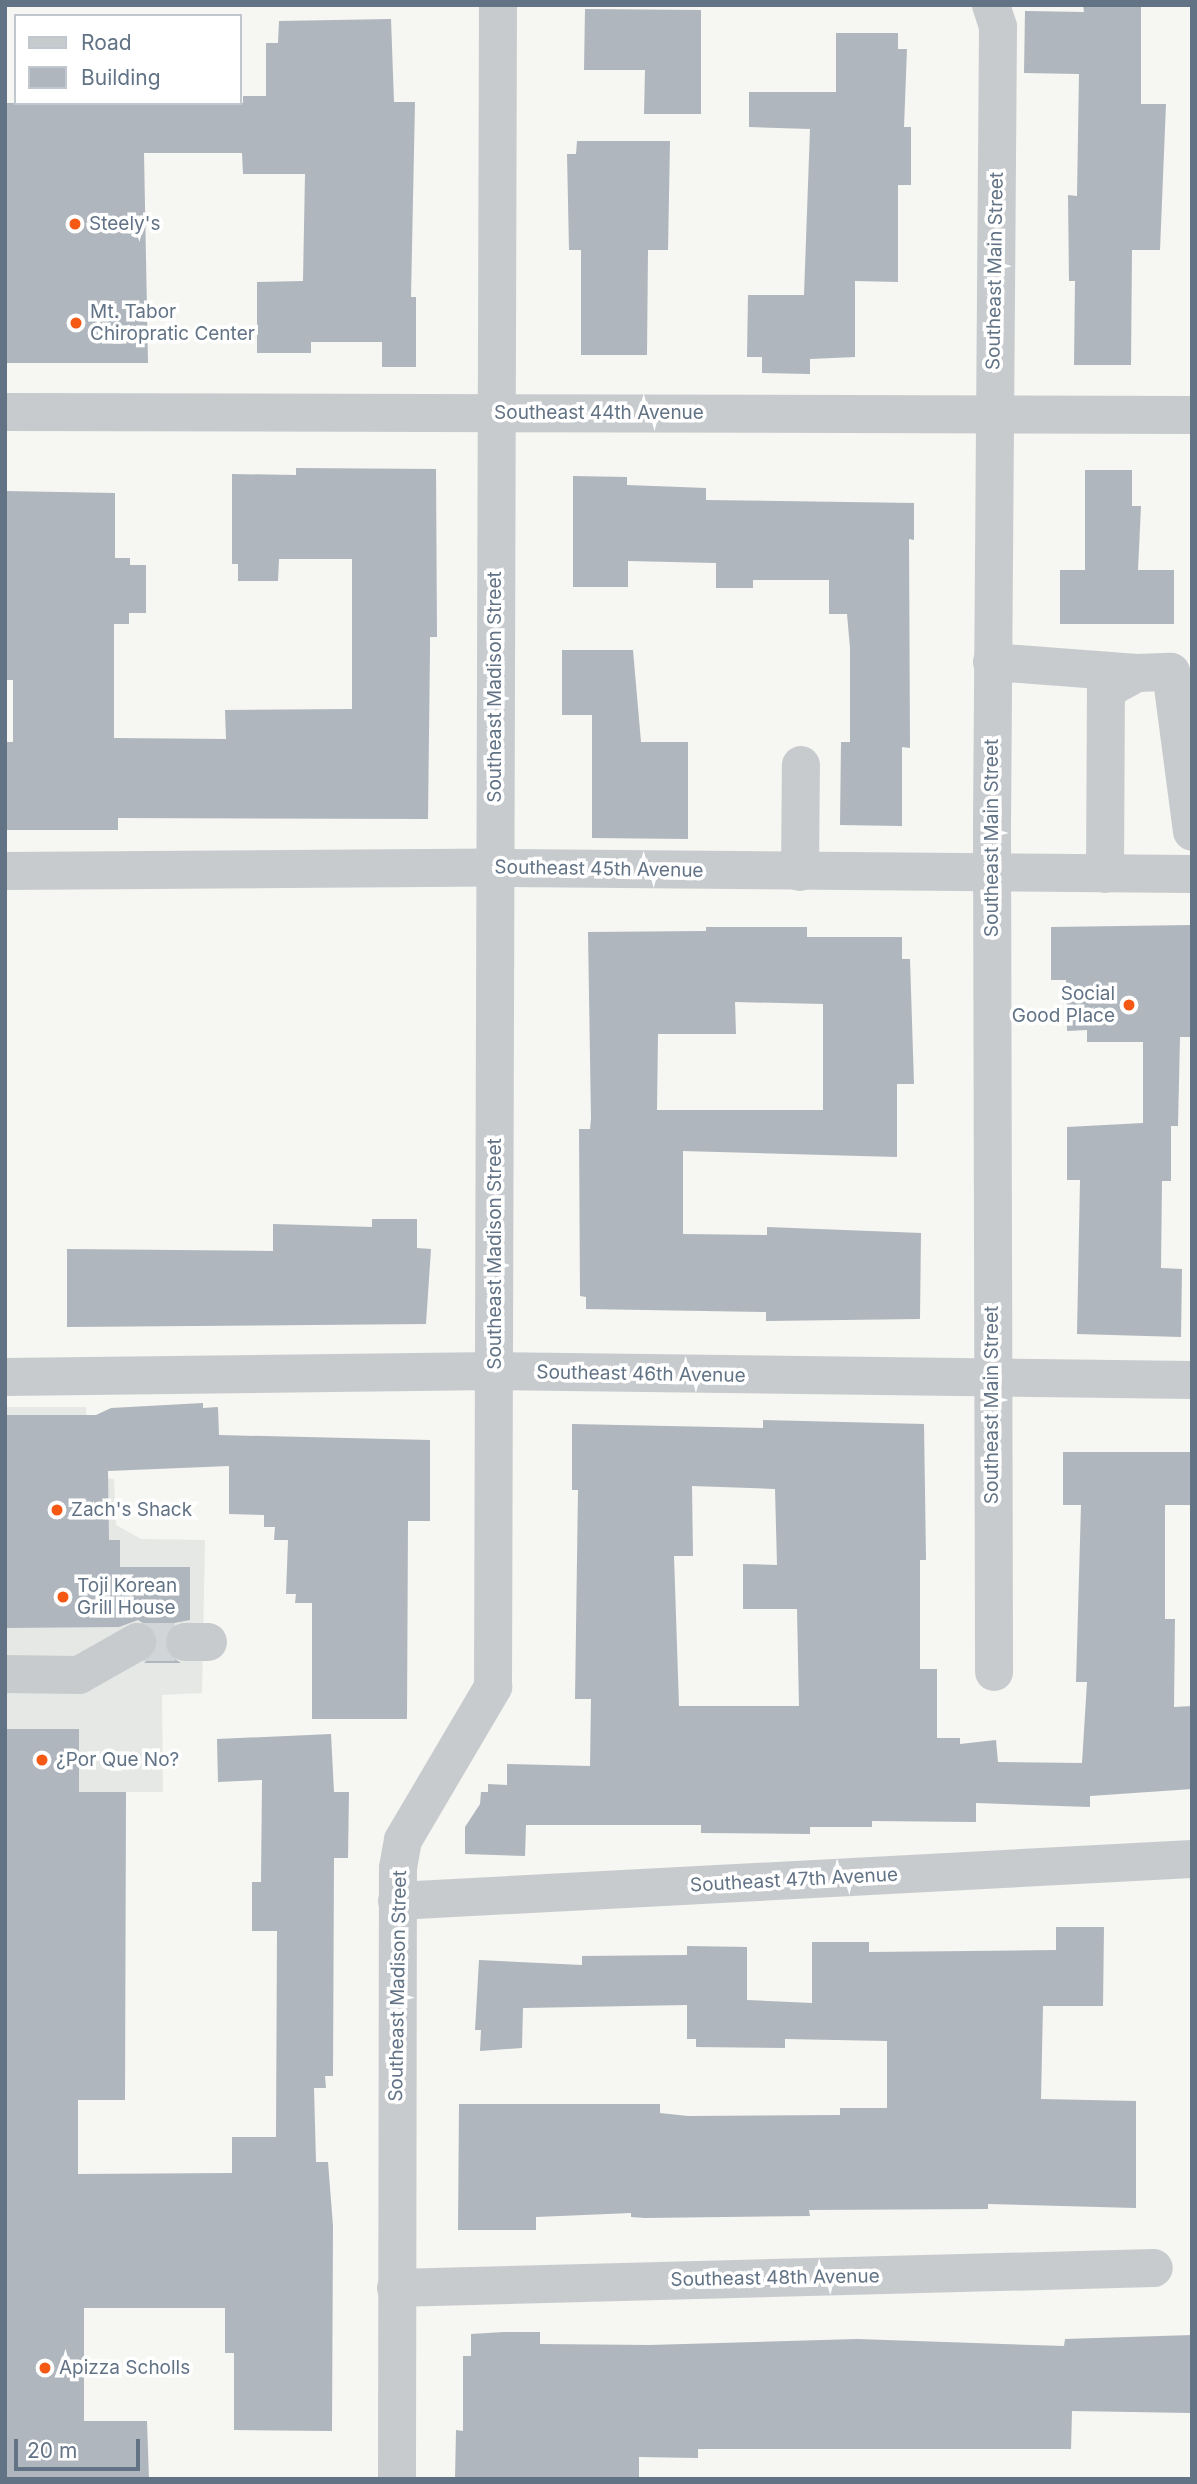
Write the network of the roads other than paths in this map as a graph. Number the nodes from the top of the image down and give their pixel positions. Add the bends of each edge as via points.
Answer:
1 (498, 5) edge
2 (991, 5) edge
3 (5, 412) edge
4 (494, 413) junction
5 (994, 414) junction
6 (1192, 415) edge
7 (992, 662) junction
8 (1137, 673) junction
9 (801, 765) dead end
10 (1192, 832) edge
11 (1192, 858) edge
12 (496, 868) junction
13 (5, 871) edge
14 (800, 872) junction
15 (992, 874) junction
16 (1105, 874) junction
17 (1192, 874) edge
18 (495, 1371) junction
19 (5, 1377) edge
20 (992, 1380) junction
21 (1192, 1380) edge
22 (137, 1642) tunnel mouth
23 (994, 1672) dead end
24 (5, 1674) edge
25 (1192, 1859) edge
26 (397, 1901) junction
27 (1154, 2268) dead end
28 (396, 2288) junction
29 (397, 2479) edge

1 - 4 street, Southeast Madison Street
2 - 5 street, Southeast Main Street via 998,27
3 - 4 street, Southeast 44th Avenue
4 - 5 street, Southeast 44th Avenue
4 - 12 street, Southeast Madison Street
5 - 6 street, Southeast 44th Avenue
5 - 7 street, Southeast Main Street
7 - 8 street
7 - 15 street, Southeast Main Street
8 - 10 street via 1171,672
8 - 16 street via 1106,690
9 - 14 street
11 - 17 street
12 - 13 street, Southeast 45th Avenue
12 - 14 street, Southeast 45th Avenue
12 - 18 street, Southeast Madison Street
14 - 15 street, Southeast 45th Avenue
15 - 16 street, Southeast 45th Avenue
15 - 20 street, Southeast Main Street
16 - 17 street, Southeast 45th Avenue
18 - 19 street, Southeast 46th Avenue
18 - 20 street, Southeast 46th Avenue
18 - 26 street, Southeast Madison Street via 493,1687 402,1840
20 - 21 street, Southeast 46th Avenue
20 - 23 street, Southeast Main Street
22 - 24 street via 79,1675
25 - 26 street, Southeast 47th Avenue
26 - 28 street, Southeast Madison Street
27 - 28 street, Southeast 48th Avenue
28 - 29 street, Southeast Madison Street

